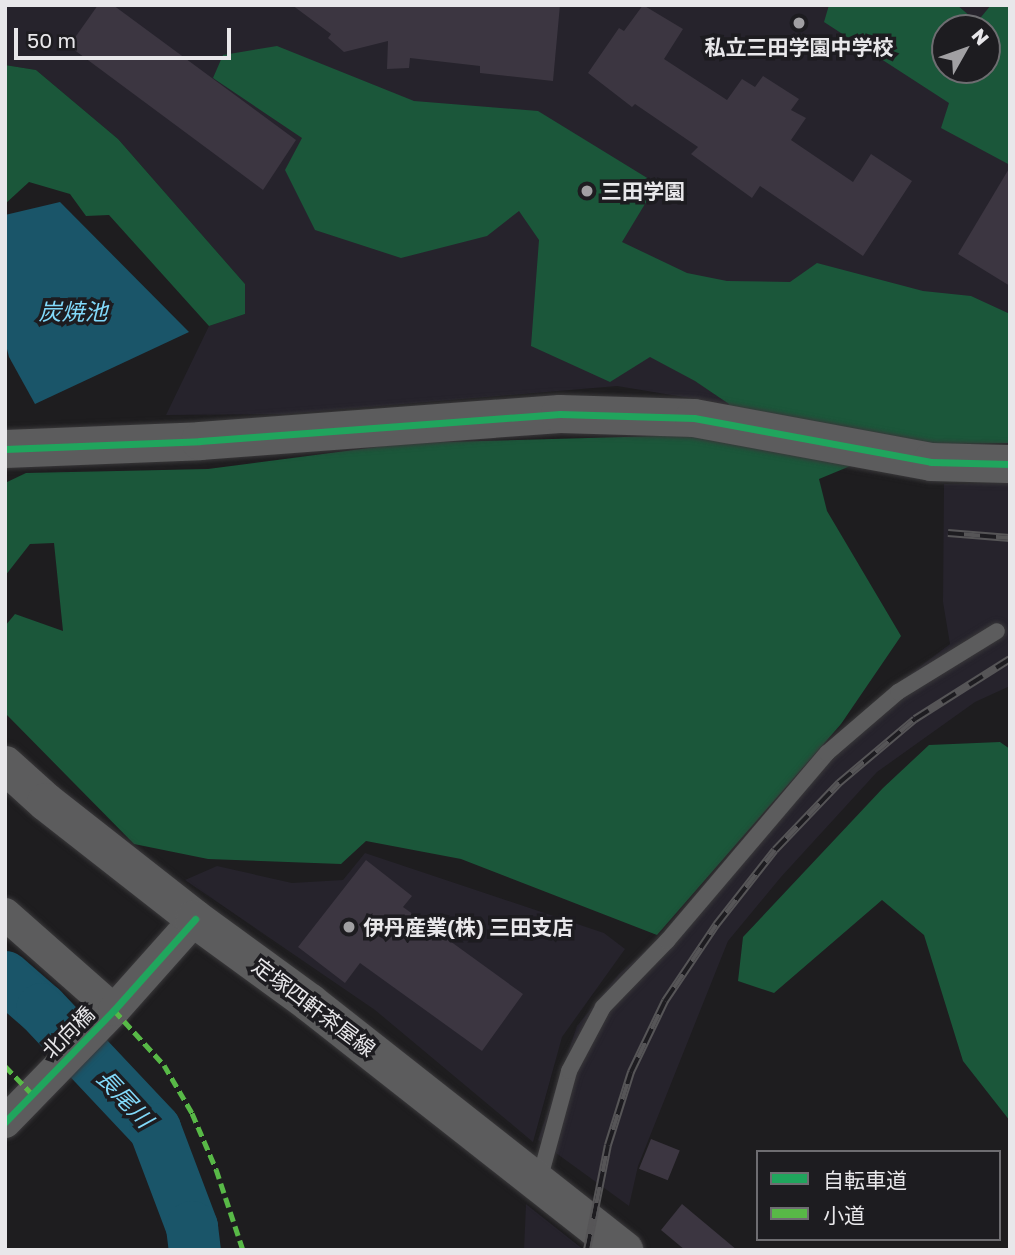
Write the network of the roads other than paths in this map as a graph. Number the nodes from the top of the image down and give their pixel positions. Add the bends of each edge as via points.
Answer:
1 (5, 449) edge
2 (1010, 464) edge
3 (997, 631) dead end
4 (5, 765) edge
5 (5, 914) edge
6 (195, 919) junction
7 (114, 1010) junction
8 (5, 1122) edge
9 (539, 1181) junction
10 (624, 1250) edge

1 - 2 street via 201,441 561,414 694,418 931,462
3 - 9 lane via 898,692 827,753 667,941 603,1007 569,1071
4 - 6 street, 定塚四軒茶屋線
5 - 7 street
6 - 7 street, 北向橋
6 - 9 street, 定塚四軒茶屋線
7 - 8 street, 北向橋
9 - 10 street, 定塚四軒茶屋線

